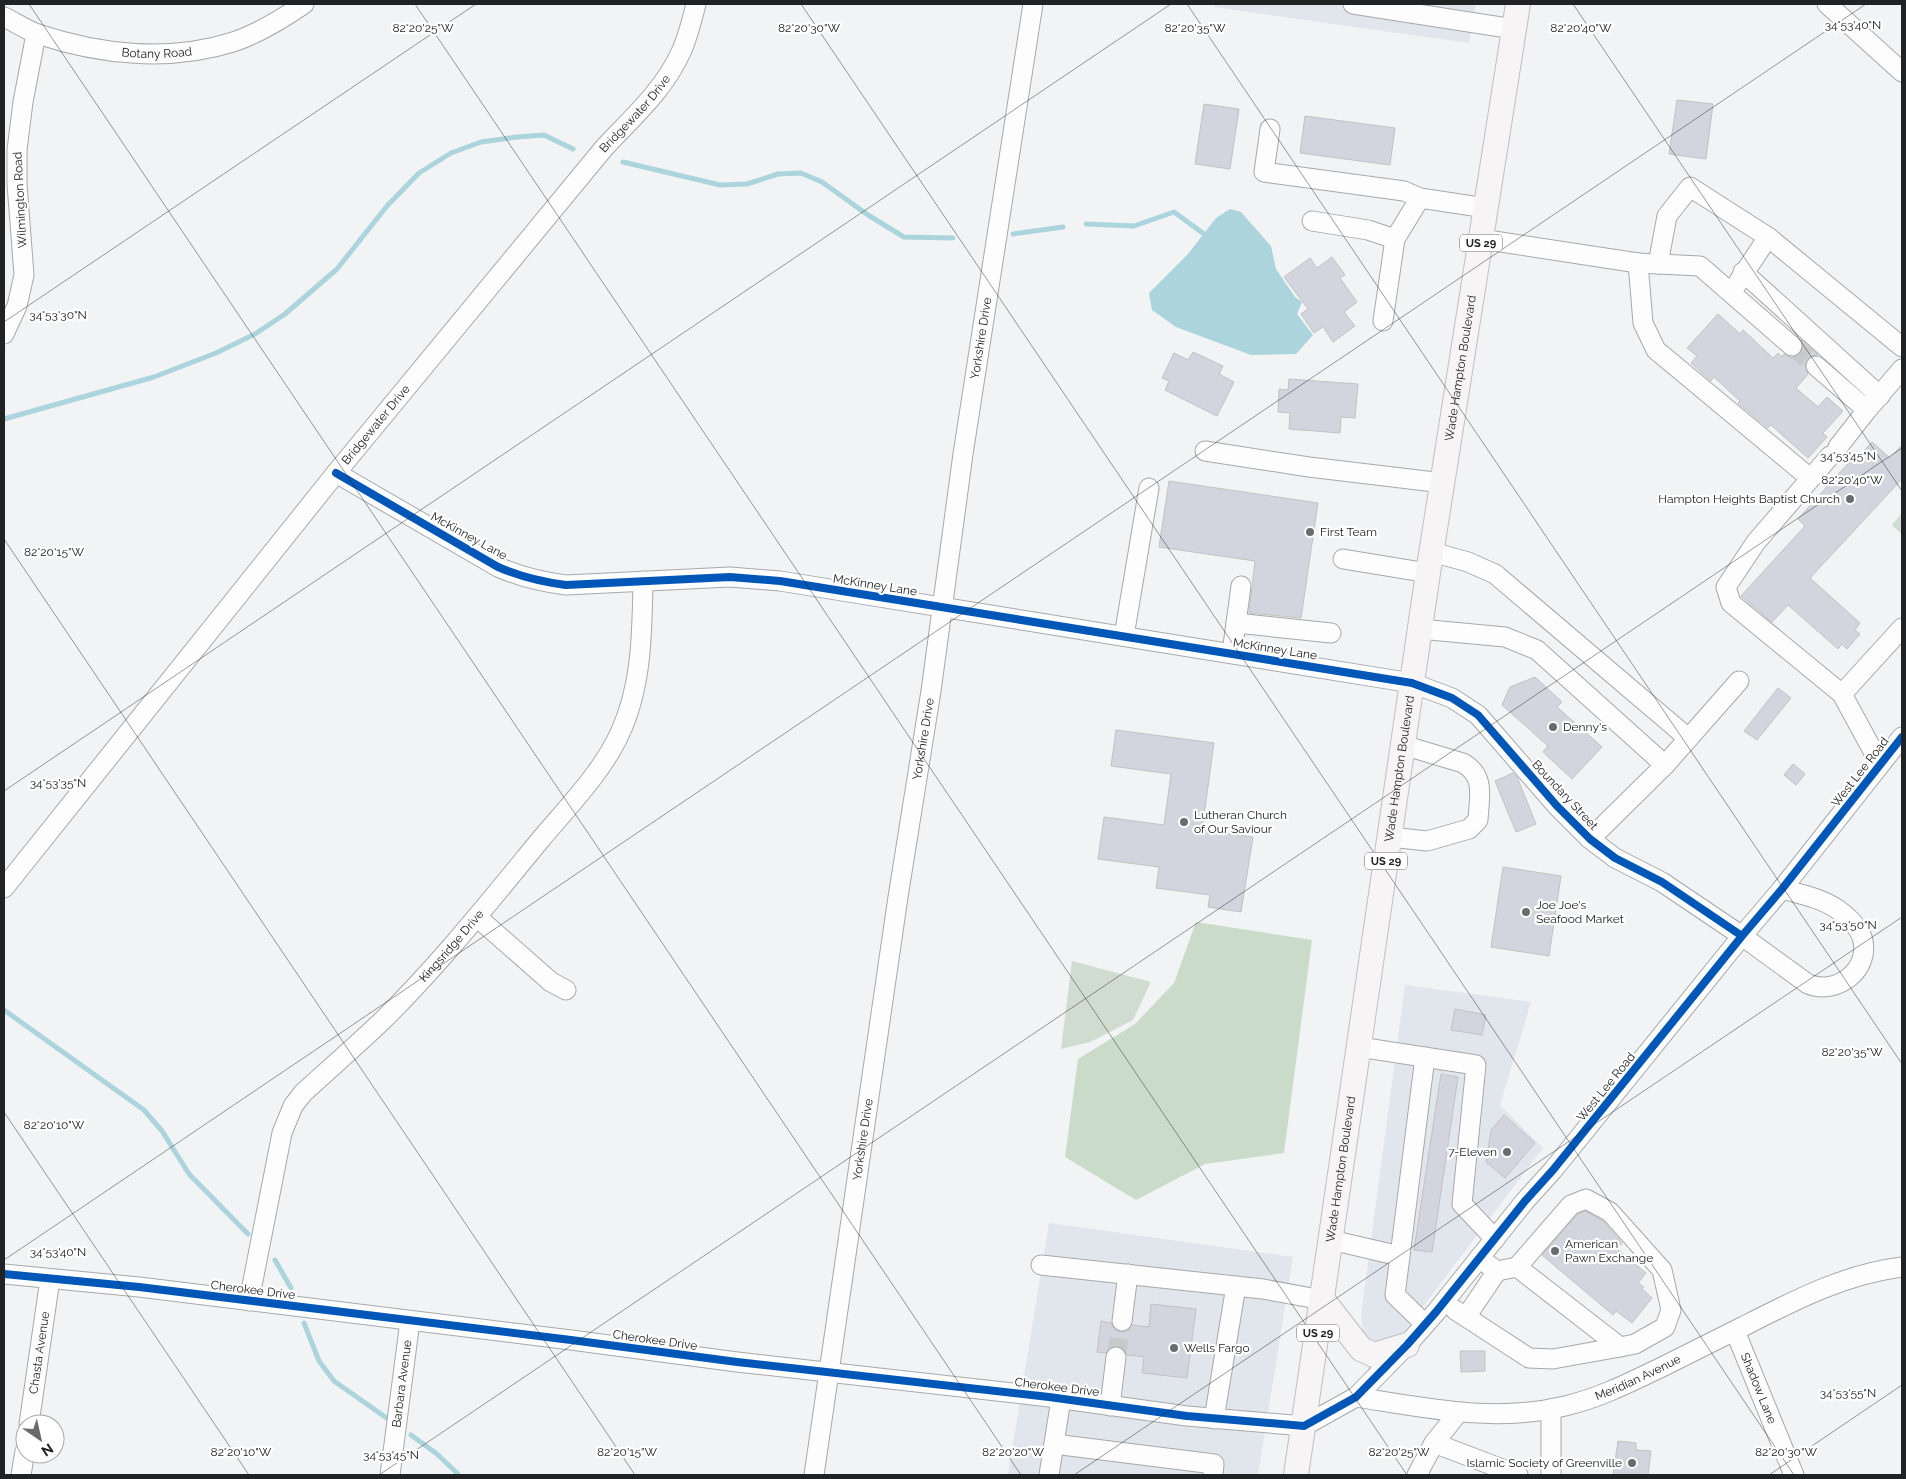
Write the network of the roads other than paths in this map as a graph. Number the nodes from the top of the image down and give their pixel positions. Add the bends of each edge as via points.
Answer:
1 (304, 4) edge
2 (696, 4) edge
3 (1033, 4) edge
4 (1353, 4) edge
5 (1518, 4) edge
6 (1827, 4) edge
7 (1437, 11) edge
8 (4, 17) edge
9 (1514, 29) junction
10 (36, 34) junction
11 (1902, 72) edge
12 (1270, 129) dead end
13 (1420, 198) junction
14 (1486, 208) junction
15 (1312, 221) dead end
16 (1768, 237) junction
17 (1396, 239) junction
18 (1482, 239) junction
19 (1638, 263) junction
20 (1658, 264) junction
21 (1743, 272) junction
22 (1732, 294) junction
23 (1383, 321) dead end
24 (4, 334) edge
25 (1792, 346) tunnel mouth
26 (1902, 347) edge
27 (1816, 366) tunnel mouth
28 (1902, 369) edge
29 (1880, 396) junction
30 (1867, 410) junction
31 (1205, 451) dead end
32 (336, 473) junction
33 (1810, 478) junction
34 (1443, 483) junction
35 (1149, 488) dead end
36 (1343, 559) dead end
37 (1430, 563) junction
38 (643, 581) junction
39 (1241, 586) dead end
40 (942, 608) junction
41 (1236, 623) junction
42 (1902, 628) edge
43 (1420, 629) junction
44 (1331, 633) dead end
45 (1124, 636) junction
46 (1232, 653) junction
47 (1739, 681) dead end
48 (1422, 687) junction
49 (1842, 694) junction
50 (1902, 737) edge
51 (1688, 738) junction
52 (1403, 745) junction
53 (1880, 764) junction
54 (1664, 765) junction
55 (1390, 837) junction
56 (1590, 839) junction
57 (4, 888) edge
58 (1782, 889) junction
59 (477, 916) junction
60 (1742, 936) junction
61 (566, 990) dead end
62 (1359, 1047) junction
63 (1425, 1057) junction
64 (1495, 1239) junction
65 (1331, 1240) junction
66 (1400, 1256) junction
67 (1480, 1258) junction
68 (1041, 1265) dead end
69 (1902, 1266) edge
70 (1517, 1267) junction
71 (1497, 1271) junction
72 (4, 1274) edge
73 (1128, 1274) junction
74 (50, 1279) junction
75 (1236, 1286) junction
76 (1323, 1300) junction
77 (249, 1301) junction
78 (1443, 1303) junction
79 (1466, 1317) junction
80 (410, 1321) junction
81 (1122, 1321) tunnel mouth
82 (1425, 1324) junction
83 (1735, 1331) junction
84 (1406, 1345) junction
85 (1620, 1347) junction
86 (1116, 1357) tunnel mouth
87 (829, 1372) junction
88 (1356, 1397) junction
89 (1061, 1399) junction
90 (1110, 1406) junction
91 (1550, 1409) junction
92 (1458, 1413) junction
93 (30, 1414) edge
94 (1214, 1419) junction
95 (1304, 1426) junction
96 (1434, 1443) junction
97 (1054, 1444) junction
98 (390, 1475) edge
99 (814, 1475) edge
100 (1049, 1475) edge
101 (1212, 1475) edge
102 (1296, 1475) edge
103 (1417, 1475) edge
104 (1518, 1475) edge
105 (1551, 1475) edge
106 (1794, 1475) edge

1 - 10 street, Botany Road via 235,42 183,53 122,53
2 - 32 street, Bridgewater Drive via 682,50 664,82 604,148
3 - 40 street, Yorkshire Drive
4 - 7 street
5 - 9 main road, Wade Hampton Boulevard / US 29
6 - 11 street
7 - 9 street
8 - 10 street, Botany Road
9 - 14 main road, Wade Hampton Boulevard / US 29
10 - 24 street, Wilmington Road via 18,150 17,184 24,275 18,306
12 - 13 street via 1264,172 1404,191
13 - 14 street
13 - 17 street
14 - 18 main road, Wade Hampton Boulevard / US 29
15 - 17 street via 1368,230
16 - 20 street via 1690,187 1667,216
16 - 21 street
16 - 26 street
17 - 23 street
18 - 19 street
18 - 34 main road, Wade Hampton Boulevard / US 29
19 - 20 street
19 - 33 street via 1643,323 1656,350
20 - 22 street via 1700,266
21 - 22 street
21 - 29 street
22 - 25 street
27 - 30 street
28 - 29 street
29 - 30 street
30 - 33 street
31 - 34 street
32 - 38 street, McKinney Lane via 498,567 520,576 566,585
32 - 57 street, Bridgewater Drive
33 - 49 street via 1756,542 1726,587 1731,603
34 - 37 main road, Wade Hampton Boulevard / US 29
35 - 45 street
36 - 37 street
37 - 43 main road, Wade Hampton Boulevard / US 29
37 - 51 street via 1468,562 1495,574
38 - 40 street, McKinney Lane via 730,577 780,581
38 - 59 street, Kingsridge Drive via 638,670 620,734 582,790
39 - 41 street
40 - 45 street, McKinney Lane
40 - 87 street, Yorkshire Drive
41 - 44 street
41 - 46 street
42 - 49 street
43 - 48 main road, Wade Hampton Boulevard / US 29
43 - 54 street via 1505,637 1537,650
45 - 46 street, McKinney Lane
46 - 48 street, McKinney Lane
47 - 51 street
48 - 52 main road, Wade Hampton Boulevard / US 29
48 - 56 street, Boundary Street via 1459,702 1478,715
49 - 53 street
50 - 53 street, West Lee Road
51 - 54 street
52 - 55 main road, Wade Hampton Boulevard / US 29
52 - 55 street via 1472,768 1480,784 1478,820 1469,829 1427,841
53 - 58 street, West Lee Road
54 - 56 street
55 - 62 main road, Wade Hampton Boulevard / US 29
56 - 60 street, Boundary Street via 1615,858 1662,882
58 - 60 street, West Lee Road
58 - 60 street via 1822,901 1854,924 1862,936 1865,951 1855,972 1845,981 1817,988
59 - 61 street via 551,982
59 - 77 street, Kingsridge Drive via 382,1021 293,1106 282,1133
60 - 64 street, West Lee Road
62 - 63 street
62 - 65 main road, Wade Hampton Boulevard / US 29
63 - 64 street via 1476,1065 1462,1204
63 - 66 street
64 - 67 street, West Lee Road
65 - 66 street
65 - 76 main road, Wade Hampton Boulevard / US 29
66 - 82 street via 1396,1295
67 - 71 street
67 - 78 street, West Lee Road
68 - 73 street
69 - 83 street, Meridian Avenue via 1848,1278 1806,1294
70 - 71 street
70 - 85 street
70 - 85 street via 1571,1206 1586,1199 1610,1212 1662,1270 1671,1310 1665,1327 1634,1344
71 - 79 street
72 - 74 street, Cherokee Drive
73 - 75 street
73 - 81 street
74 - 77 street, Cherokee Drive
74 - 93 street, Chasta Avenue
75 - 76 street
75 - 94 street
76 - 84 main road via 1361,1349 1374,1355
76 - 95 main road, Wade Hampton Boulevard / US 29
77 - 80 street, Cherokee Drive
78 - 79 street
78 - 82 street, West Lee Road
79 - 85 street via 1529,1358 1553,1359
80 - 87 street, Cherokee Drive
80 - 98 street, Barbara Avenue
82 - 84 street, West Lee Road
83 - 91 street, Meridian Avenue via 1627,1384 1596,1397
83 - 106 street, Shadow Lane
84 - 88 street, West Lee Road
86 - 90 street
87 - 89 street, Cherokee Drive
87 - 99 street, Yorkshire Drive
88 - 92 street, Meridian Avenue
88 - 95 street, West Lee Road
89 - 90 street, Cherokee Drive
89 - 97 street
90 - 94 street, Cherokee Drive
91 - 92 street, Meridian Avenue via 1494,1414
91 - 105 street
92 - 96 street
94 - 95 street, Cherokee Drive
95 - 102 main road, Wade Hampton Boulevard / US 29
96 - 103 street
96 - 104 street
97 - 100 street
97 - 101 street via 1214,1464

